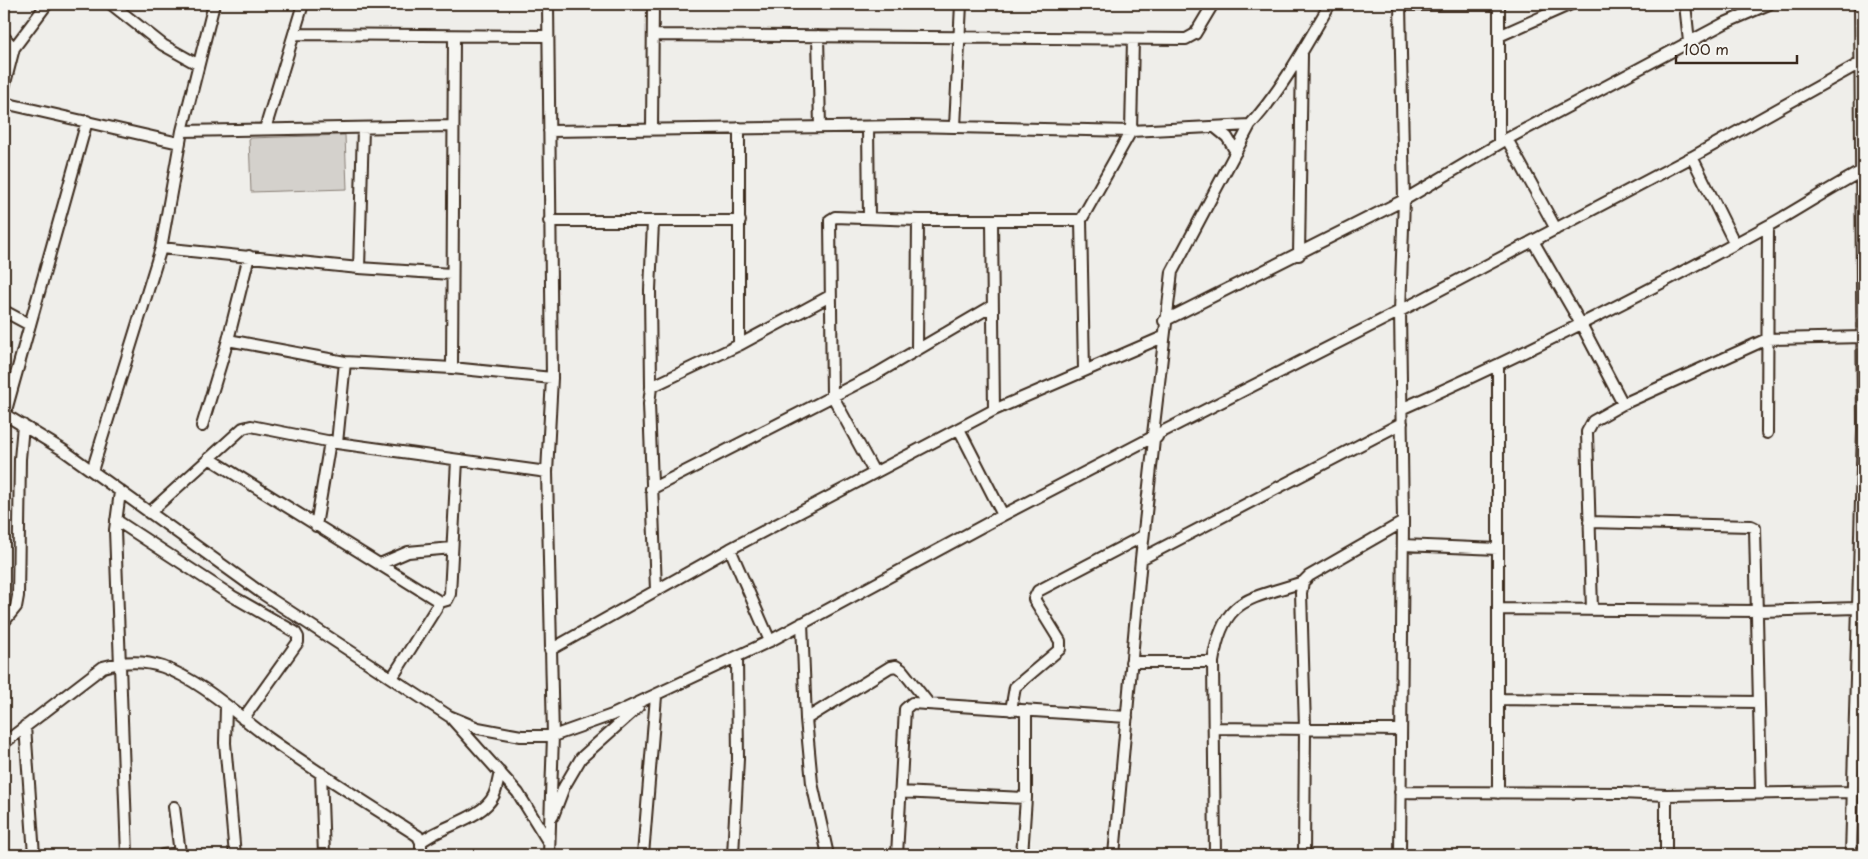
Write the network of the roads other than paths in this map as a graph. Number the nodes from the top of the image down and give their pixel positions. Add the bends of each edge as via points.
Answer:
1 (47, 4) edge
2 (112, 4) edge
3 (214, 4) edge
4 (303, 4) edge
5 (548, 4) edge
6 (653, 4) edge
7 (962, 4) edge
8 (1213, 4) edge
9 (1330, 4) edge
10 (1499, 4) edge
11 (1570, 4) edge
12 (1685, 4) edge
13 (1768, 4) edge
14 (1860, 4) edge
15 (1400, 5) edge
16 (295, 34) junction
17 (653, 35) junction
18 (4, 36) edge
19 (548, 36) junction
20 (818, 36) junction
21 (1499, 36) junction
22 (454, 37) junction
23 (960, 37) junction
24 (1133, 39) junction
25 (1689, 42) junction
26 (14, 48) junction
27 (1302, 52) junction
28 (1863, 62) edge
29 (197, 64) junction
30 (4, 87) edge
31 (4, 103) edge
32 (87, 121) junction
33 (452, 126) junction
34 (820, 126) junction
35 (1250, 126) junction
36 (868, 127) junction
37 (955, 127) junction
38 (363, 128) junction
39 (739, 128) junction
40 (1216, 128) junction
41 (265, 129) junction
42 (652, 129) junction
43 (1131, 130) junction
44 (182, 131) junction
45 (549, 131) junction
46 (1503, 141) junction
47 (179, 143) junction
48 (1236, 152) junction
49 (1692, 157) junction
50 (1863, 171) edge
51 (1404, 200) junction
52 (869, 218) junction
53 (918, 220) junction
54 (1081, 220) junction
55 (740, 221) junction
56 (992, 221) junction
57 (549, 222) junction
58 (654, 222) junction
59 (1768, 226) junction
60 (1556, 229) junction
61 (1533, 241) junction
62 (1735, 244) junction
63 (161, 248) junction
64 (1299, 255) junction
65 (249, 256) junction
66 (359, 268) junction
67 (451, 274) junction
68 (830, 296) junction
69 (992, 306) junction
70 (4, 311) edge
71 (1400, 311) junction
72 (1164, 321) junction
73 (30, 324) junction
74 (1581, 324) junction
75 (1163, 337) junction
76 (1863, 337) edge
77 (1767, 338) junction
78 (228, 340) junction
79 (740, 345) junction
80 (917, 350) junction
81 (345, 362) junction
82 (1498, 366) junction
83 (452, 368) junction
84 (1084, 370) junction
85 (552, 378) junction
86 (651, 387) junction
87 (832, 395) junction
88 (1623, 404) junction
89 (1401, 409) junction
90 (994, 410) junction
91 (4, 414) edge
92 (1402, 423) junction
93 (23, 425) junction
94 (202, 426) dead end
95 (959, 429) junction
96 (1864, 430) edge
97 (1767, 433) dead end
98 (1154, 437) junction
99 (334, 442) junction
100 (209, 458) junction
101 (457, 460) junction
102 (92, 471) junction
103 (547, 472) junction
104 (874, 472) junction
105 (652, 489) junction
106 (120, 492) junction
107 (149, 513) junction
108 (1003, 515) junction
109 (116, 520) junction
110 (1403, 522) junction
111 (1589, 522) junction
112 (316, 526) junction
113 (1143, 536) junction
114 (1403, 545) junction
115 (452, 548) junction
116 (730, 549) junction
117 (1498, 549) junction
118 (1140, 559) junction
119 (380, 564) junction
120 (1303, 582) junction
121 (656, 590) junction
122 (440, 602) junction
123 (1857, 608) junction
124 (1498, 609) junction
125 (1592, 610) junction
126 (1758, 611) junction
127 (4, 622) edge
128 (802, 623) junction
129 (770, 641) junction
130 (550, 650) junction
131 (736, 657) junction
132 (119, 662) junction
133 (1131, 662) junction
134 (1213, 662) junction
135 (392, 678) junction
136 (1860, 694) edge
137 (656, 696) junction
138 (1498, 699) junction
139 (643, 702) junction
140 (1760, 702) junction
141 (929, 704) junction
142 (226, 707) junction
143 (1011, 710) junction
144 (1026, 710) junction
145 (450, 716) junction
146 (1127, 716) junction
147 (243, 719) junction
148 (806, 719) junction
149 (25, 726) junction
150 (1214, 728) junction
151 (1305, 728) junction
152 (1400, 730) junction
153 (553, 736) junction
154 (4, 743) edge
155 (500, 772) junction
156 (321, 773) junction
157 (900, 792) junction
158 (1400, 792) junction
159 (1851, 792) junction
160 (1498, 793) junction
161 (1761, 793) junction
162 (1666, 795) junction
163 (1026, 798) junction
164 (174, 807) dead end
165 (550, 824) junction
166 (421, 842) junction
167 (549, 844) junction
168 (34, 855) edge
169 (127, 855) edge
170 (162, 855) edge
171 (235, 855) edge
172 (324, 855) edge
173 (421, 855) edge
174 (549, 855) edge
175 (643, 855) edge
176 (733, 855) edge
177 (828, 855) edge
178 (897, 855) edge
179 (1022, 855) edge
180 (1114, 855) edge
181 (1215, 855) edge
182 (1304, 855) edge
183 (1400, 855) edge
184 (1666, 855) edge
185 (1850, 855) edge

1 - 26 street
2 - 29 street via 163,45
3 - 29 street
4 - 16 street
5 - 19 street
6 - 17 street
7 - 23 street
8 - 24 street via 1189,39
9 - 27 street
10 - 15 street
10 - 21 street
11 - 21 street
12 - 25 street
13 - 25 street
14 - 28 street
15 - 51 street
16 - 22 street
16 - 41 street
17 - 20 street
17 - 42 street
18 - 26 street
19 - 22 street
19 - 45 street
20 - 23 street
20 - 34 street
21 - 46 street
22 - 33 street
23 - 24 street
23 - 37 street
24 - 43 street
25 - 46 street
26 - 30 street
27 - 35 street
27 - 64 street
28 - 49 street
28 - 50 street
29 - 44 street
31 - 32 street
32 - 47 street
32 - 73 street
33 - 38 street
33 - 67 street
34 - 36 street
34 - 39 street
35 - 40 street
35 - 48 street
36 - 37 street
36 - 52 street
37 - 43 street
38 - 41 street
38 - 66 street
39 - 42 street
39 - 55 street
40 - 43 street
40 - 48 street via 1227,136
41 - 44 street
42 - 45 street
43 - 54 street
44 - 47 street
45 - 57 street
46 - 51 street
46 - 60 street
47 - 63 street
48 - 72 street via 1174,265
49 - 60 street
49 - 62 street
50 - 59 street
50 - 76 street
51 - 64 street
51 - 71 street
52 - 53 street
52 - 68 street via 835,217 830,220
53 - 56 street
53 - 80 street
54 - 56 street
54 - 84 street
55 - 58 street
55 - 79 street
56 - 69 street
57 - 58 street
57 - 85 street
58 - 86 street via 650,290
59 - 62 street
59 - 77 street
60 - 61 street
61 - 71 street
61 - 74 street
62 - 74 street
63 - 65 street
63 - 102 street
64 - 72 street
65 - 66 street
65 - 78 street
66 - 67 street
67 - 83 street
68 - 79 street
68 - 87 street
69 - 80 street
69 - 90 street
70 - 73 street
71 - 89 street
71 - 98 street
72 - 75 street
73 - 91 street
74 - 82 street
74 - 88 street
75 - 84 street
75 - 98 street
76 - 77 street
76 - 96 street
77 - 88 street
77 - 97 street
78 - 81 street
78 - 94 street
79 - 86 street
80 - 87 street
81 - 83 street
81 - 99 street
82 - 89 street
82 - 117 street
83 - 85 street
84 - 90 street
85 - 103 street
86 - 105 street
87 - 104 street
87 - 105 street
88 - 111 street via 1593,421 1588,428
89 - 92 street
90 - 95 street
91 - 93 street
92 - 110 street
92 - 118 street
93 - 102 street
93 - 127 street via 18,596 16,607
95 - 104 street
95 - 108 street
96 - 123 street
98 - 108 street
98 - 113 street
99 - 100 street via 250,426 243,428
99 - 101 street
99 - 112 street
100 - 107 street
100 - 112 street
101 - 103 street
101 - 115 street
102 - 106 street
103 - 130 street
104 - 116 street
105 - 121 street
106 - 107 street
106 - 109 street
107 - 135 street via 260,592
108 - 128 street
109 - 132 street
109 - 147 street via 232,596 295,632 298,642
110 - 114 street
110 - 120 street
111 - 125 street
111 - 126 street via 1754,527 1757,531
112 - 119 street
113 - 118 street
113 - 143 street via 1034,595 1060,642 1060,649 1015,687
114 - 117 street
114 - 152 street
115 - 119 street via 408,552
115 - 122 street via 450,594 447,600
116 - 121 street
116 - 129 street
117 - 124 street
118 - 133 street
119 - 122 street
120 - 134 street via 1242,602 1231,612 1218,634
120 - 151 street
121 - 130 street
122 - 135 street
123 - 126 street
123 - 136 street
124 - 125 street
124 - 138 street
125 - 126 street
126 - 140 street
128 - 129 street
128 - 148 street
129 - 131 street
130 - 153 street
131 - 137 street
131 - 176 street via 738,759
132 - 142 street via 147,662 163,667 198,686
132 - 149 street via 103,667
132 - 169 street
133 - 134 street
133 - 146 street
134 - 150 street
135 - 145 street
136 - 159 street
137 - 139 street
137 - 175 street
138 - 140 street
138 - 160 street
139 - 153 street
139 - 165 street via 581,758 564,787
140 - 161 street
141 - 143 street
141 - 148 street via 902,670 890,666
141 - 157 street via 912,703 905,709
142 - 147 street
142 - 171 street
143 - 144 street
144 - 146 street
144 - 163 street
145 - 153 street via 499,734
145 - 155 street
146 - 180 street
147 - 156 street
148 - 177 street via 812,782
149 - 154 street
149 - 168 street
150 - 151 street
150 - 181 street
151 - 152 street
151 - 182 street
152 - 158 street
153 - 165 street
155 - 166 street via 494,796 486,806 444,830 428,835
155 - 167 street via 518,793
156 - 166 street via 418,836
156 - 172 street
157 - 163 street
157 - 178 street
158 - 160 street
158 - 183 street
159 - 161 street
159 - 185 street
160 - 162 street
161 - 162 street
162 - 184 street
163 - 179 street
164 - 170 street via 180,853
165 - 167 street
166 - 173 street
167 - 174 street

